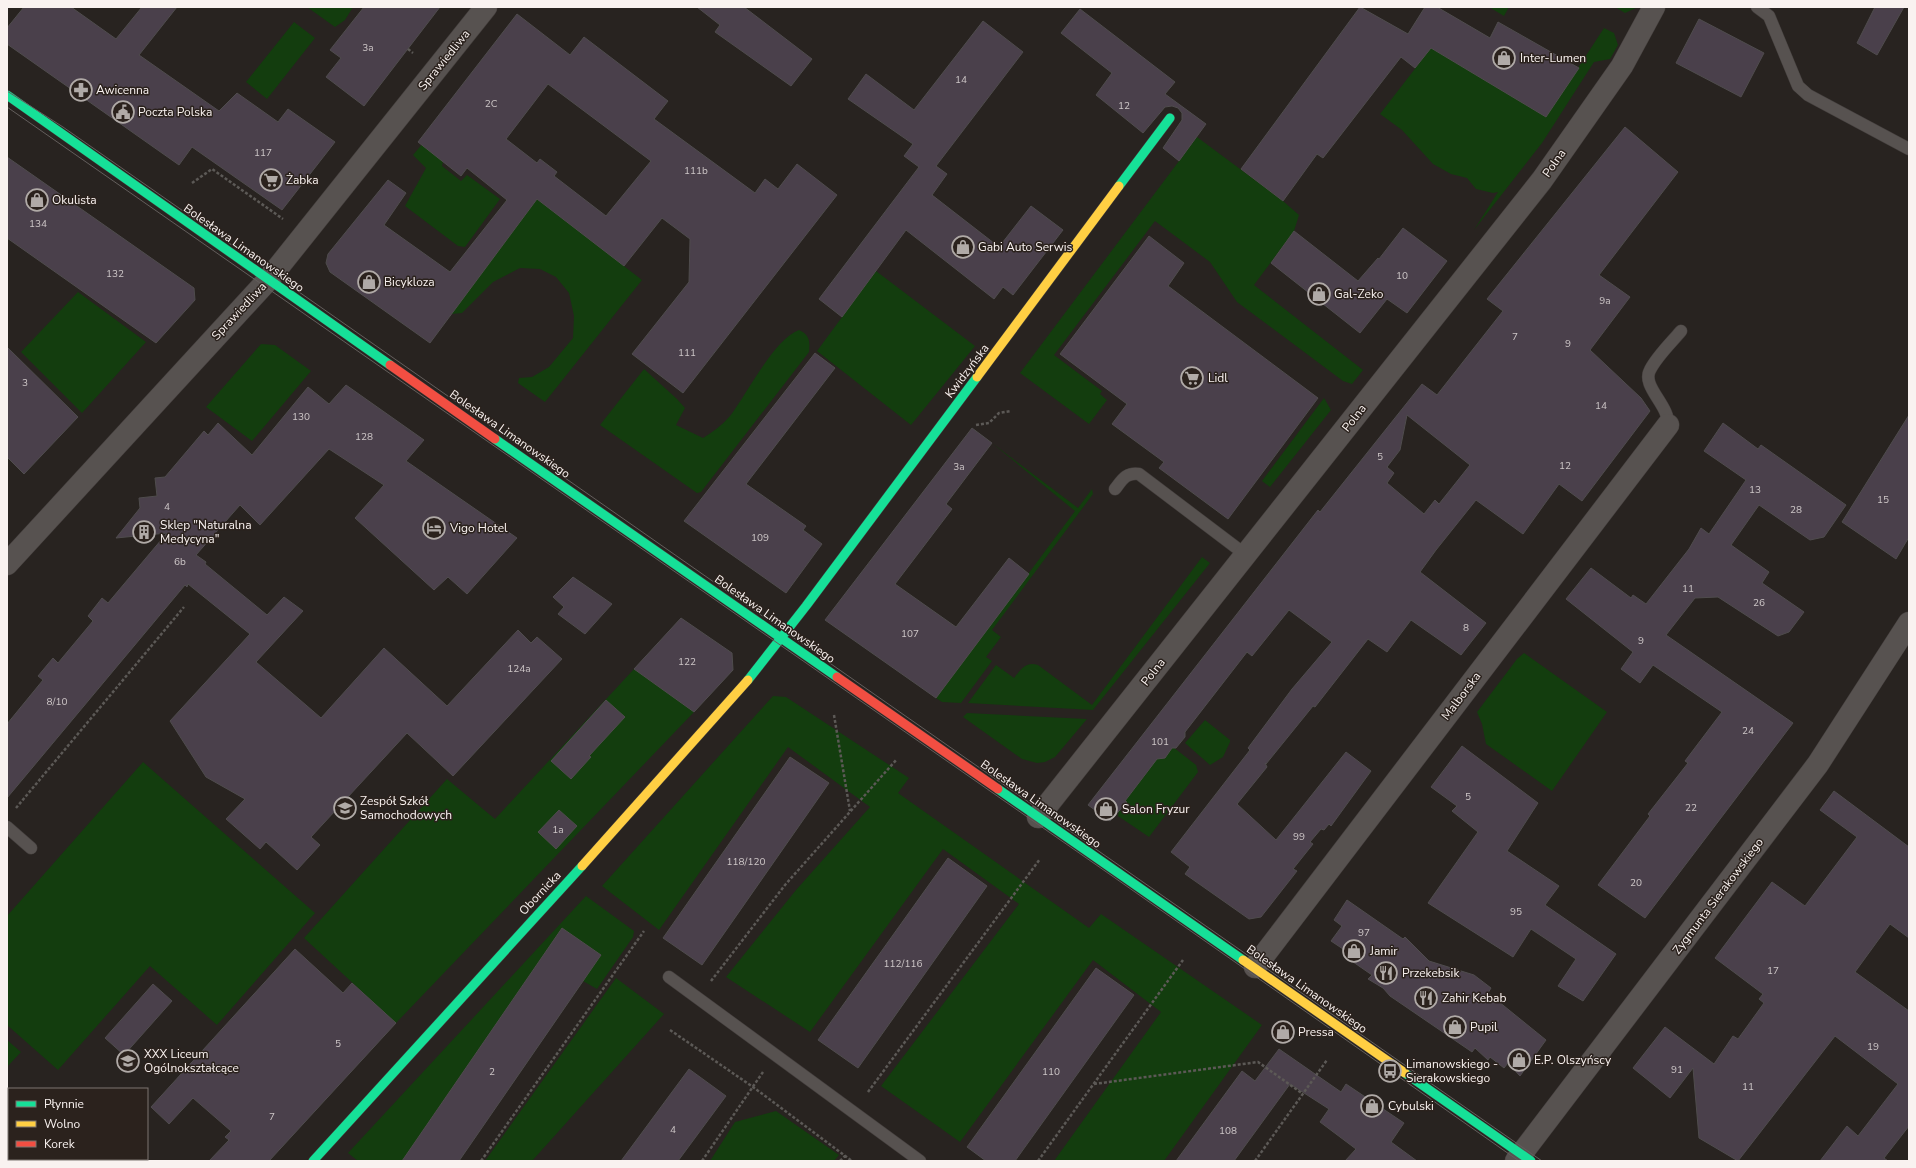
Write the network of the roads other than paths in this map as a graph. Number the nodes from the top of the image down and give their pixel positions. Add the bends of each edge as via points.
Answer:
1 (486, 7) edge
2 (1654, 7) edge
3 (1757, 7) edge
4 (7, 95) edge
5 (1170, 118) dead end
6 (1909, 148) edge
7 (268, 280) junction
8 (1681, 330) dead end
9 (1668, 425) joint
10 (1115, 489) dead end
11 (1246, 555) junction
12 (7, 564) edge
13 (1909, 623) edge
14 (781, 638) junction
15 (1038, 817) junction
16 (7, 827) edge
17 (31, 848) dead end
18 (1255, 967) junction
19 (669, 977) dead end
20 (1523, 1159) edge
21 (313, 1161) edge
22 (920, 1161) edge

1 - 7 street, Sprawiedliwa
2 - 11 street, Polna via 1614,78 1542,180
3 - 6 lane via 1769,16 1798,86 1808,95
4 - 7 street, Bolesława Limanowskiego
5 - 14 street, Kwidzyńska
7 - 12 street, Sprawiedliwa
7 - 14 street, Bolesława Limanowskiego
8 - 9 lane via 1649,372 1649,383 1667,412
9 - 18 street, Malborska
10 - 11 lane via 1125,476 1131,473 1139,474
11 - 15 street, Polna
13 - 20 street, Zygmunta Sierakowskiego via 1818,764
14 - 15 street, Bolesława Limanowskiego
14 - 21 street, Obornicka via 751,677 594,853
15 - 18 street, Bolesława Limanowskiego
16 - 17 lane
18 - 20 street, Bolesława Limanowskiego
19 - 22 lane

